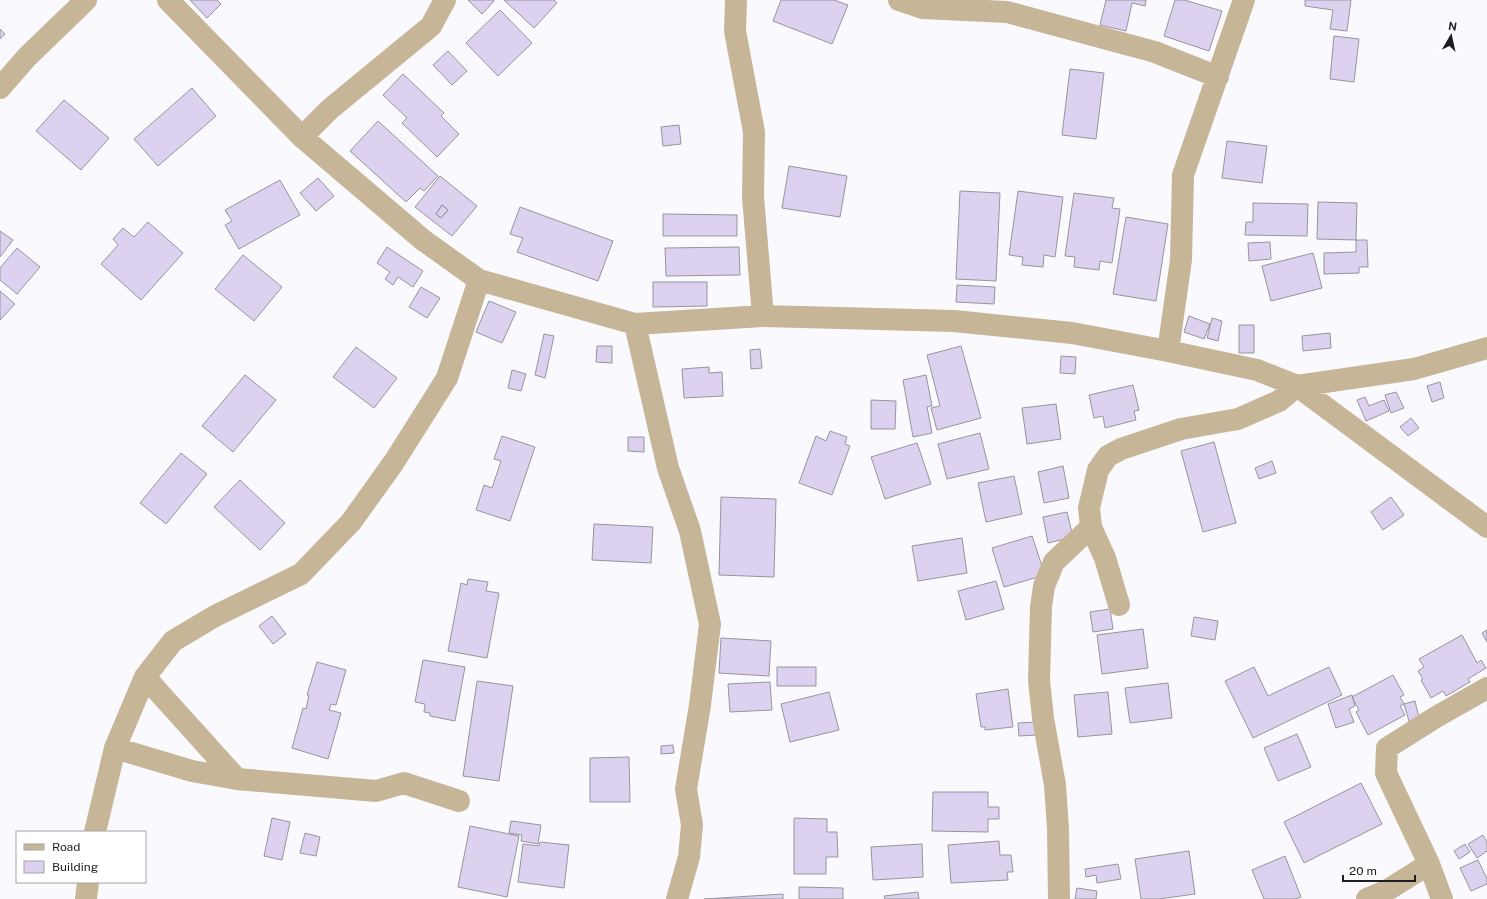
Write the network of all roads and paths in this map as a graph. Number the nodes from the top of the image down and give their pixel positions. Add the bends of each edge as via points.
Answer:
1 (86, 0) edge
2 (168, 0) edge
3 (445, 0) edge
4 (736, 0) edge
5 (899, 0) edge
6 (1244, 0) edge
7 (1218, 77) junction
8 (0, 88) edge
9 (302, 136) junction
10 (479, 280) junction
11 (763, 316) junction
12 (635, 324) junction
13 (1487, 348) edge
14 (1168, 351) junction
15 (1297, 386) junction
16 (1487, 527) edge
17 (1091, 528) junction
18 (1119, 605) dead end
19 (145, 677) junction
20 (1487, 688) edge
21 (115, 748) junction
22 (237, 779) junction
23 (459, 801) dead end
24 (95, 831) edge
25 (1429, 864) junction
26 (88, 883) edge
27 (86, 899) edge
28 (677, 899) edge
29 (1059, 899) edge
30 (1366, 899) edge
31 (1442, 899) edge

1 - 8 street via 27,57
2 - 9 street
3 - 9 street via 431,26 330,109
4 - 11 street via 735,31 754,132 754,197
5 - 7 street via 923,8 1006,12 1155,52
6 - 7 street
7 - 14 street via 1183,175 1181,260
9 - 10 street via 423,240
10 - 12 street
10 - 19 street via 447,378 394,462 350,522 301,574 215,616 173,641
11 - 12 street
11 - 14 street via 954,321 1072,334
12 - 28 street via 668,468 690,531 710,624 686,789 692,825 689,858
13 - 15 street via 1414,369
14 - 15 street via 1257,370
15 - 16 street
15 - 17 street via 1279,401 1238,419 1181,429 1121,449 1108,456 1098,470 1089,508
17 - 18 street via 1106,558
17 - 29 street via 1054,562 1044,586 1041,607 1039,680 1043,718 1056,785
19 - 21 street
19 - 22 street
20 - 25 street via 1387,748 1386,773
21 - 22 street via 192,771
21 - 24 street
22 - 23 street via 376,791 404,783
25 - 30 street via 1386,891
25 - 31 street
26 - 27 street

